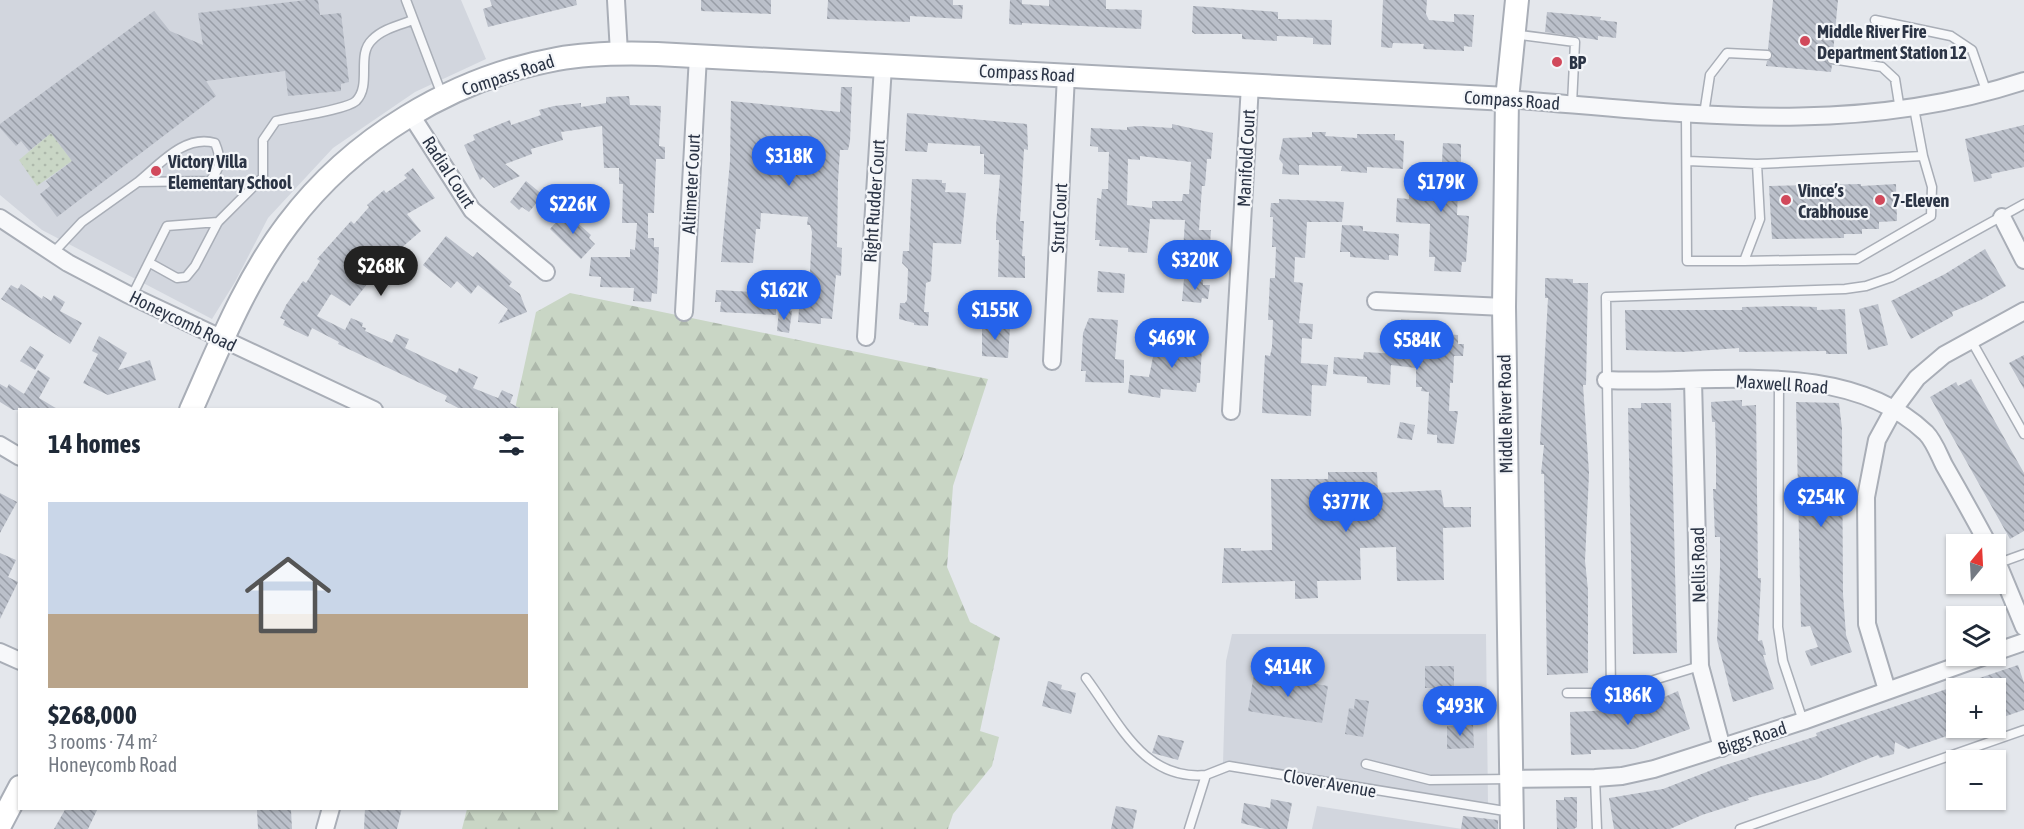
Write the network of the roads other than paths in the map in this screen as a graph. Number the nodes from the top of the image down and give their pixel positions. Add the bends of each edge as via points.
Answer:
1 (406, 0) edge
2 (616, 0) edge
3 (1517, 0) edge
4 (413, 20) junction
5 (1875, 20) dead end
6 (1513, 34) junction
7 (619, 53) junction
8 (1767, 55) dead end
9 (698, 56) junction
10 (1832, 59) dead end
11 (883, 66) junction
12 (1066, 75) junction
13 (2024, 81) edge
14 (1250, 85) junction
15 (1987, 93) junction
16 (443, 98) junction
17 (1507, 99) junction
18 (1572, 104) junction
19 (1907, 109) junction
20 (1686, 113) junction
21 (1704, 114) junction
22 (411, 115) junction
23 (1923, 156) junction
24 (1688, 161) junction
25 (1757, 164) junction
26 (138, 182) junction
27 (2024, 204) edge
28 (2002, 216) junction
29 (0, 218) edge
30 (218, 222) junction
31 (53, 253) junction
32 (2024, 260) edge
33 (1744, 261) junction
34 (150, 263) junction
35 (546, 272) dead end
36 (132, 296) junction
37 (1376, 301) dead end
38 (1504, 307) junction
39 (2024, 311) edge
40 (684, 312) dead end
41 (223, 337) junction
42 (866, 337) dead end
43 (1971, 340) junction
44 (1052, 361) dead end
45 (1606, 380) junction
46 (1693, 380) junction
47 (1779, 381) junction
48 (192, 408) edge
49 (370, 408) edge
50 (1894, 409) junction
51 (1231, 411) dead end
52 (2024, 434) edge
53 (0, 446) edge
54 (18, 456) edge
55 (1982, 534) edge
56 (2024, 554) edge
57 (2006, 558) edge
58 (2006, 582) edge
59 (2024, 627) edge
60 (2024, 642) edge
61 (2006, 648) edge
62 (0, 652) edge
63 (18, 660) edge
64 (1700, 666) junction
65 (1956, 666) edge
66 (1086, 678) dead end
67 (1887, 690) junction
68 (1567, 693) dead end
69 (1611, 693) junction
70 (1803, 721) junction
71 (2024, 730) edge
72 (1722, 748) junction
73 (1366, 764) dead end
74 (1206, 775) junction
75 (1595, 778) junction
76 (1511, 779) junction
77 (18, 791) edge
78 (330, 810) edge
79 (1512, 820) edge
80 (0, 825) edge
81 (326, 829) edge
82 (1189, 829) edge
83 (1597, 829) edge
84 (1740, 829) edge

1 - 4 lane
2 - 7 street
3 - 6 street, Middle River Road
4 - 16 lane
4 - 30 lane via 387,30 367,46 362,93 355,102 276,121 263,140 263,177
5 - 15 lane via 1951,36 1972,50
6 - 17 street, Middle River Road
6 - 18 lane via 1575,42
7 - 9 street, Compass Road
7 - 16 street, Compass Road via 527,65
8 - 21 lane via 1726,53 1710,75
9 - 11 street, Compass Road
9 - 40 street, Altimeter Court
10 - 19 lane via 1882,67 1895,79
11 - 12 street, Compass Road
11 - 42 street, Right Rudder Court
12 - 14 street, Compass Road
12 - 44 street, Strut Court
13 - 15 street, Compass Road
14 - 17 street, Compass Road
14 - 51 street, Manifold Court
15 - 19 street, Compass Road
16 - 22 street, Compass Road
17 - 18 street, Compass Road
17 - 38 street, Middle River Road
18 - 20 street, Compass Road
19 - 21 street, Compass Road via 1823,118
19 - 23 lane
20 - 21 street, Compass Road
20 - 24 lane
22 - 35 street, Radial Court via 472,210
22 - 41 street, Compass Road via 360,149 312,194 286,226
23 - 25 lane
23 - 33 lane via 1932,187 1930,216 1866,254 1857,259
24 - 25 lane
24 - 33 lane via 1688,261
25 - 33 lane via 1760,219
26 - 26 lane via 210,181 220,169 221,157 215,143 203,140 184,145
26 - 31 lane via 82,222
27 - 28 lane
28 - 32 street
28 - 45 lane via 1892,277 1866,286 1606,297
29 - 31 street, Honeycomb Road
30 - 34 lane via 166,226
30 - 34 lane via 186,277 177,278
31 - 36 street, Honeycomb Road
34 - 36 lane
36 - 41 street, Honeycomb Road
37 - 38 street
38 - 76 street, Middle River Road
39 - 43 street
41 - 48 street, Compass Road
41 - 49 street, Honeycomb Road
43 - 50 street via 1944,355 1917,378
43 - 52 lane
45 - 46 street, Maxwell Road
45 - 69 lane
46 - 47 street, Maxwell Road
46 - 64 street, Nellis Road
47 - 50 street, Maxwell Road via 1822,383
47 - 70 lane via 1778,627 1783,661
50 - 55 street, Maxwell Road via 1928,435
50 - 67 street via 1877,440 1866,497 1867,624
53 - 54 street
56 - 57 lane
58 - 59 street
60 - 61 street
62 - 63 street
64 - 69 lane
64 - 72 street, Nellis Road
65 - 67 street, Biggs Road
66 - 74 lane, Clover Avenue via 1145,758 1173,774
67 - 70 street, Biggs Road
68 - 69 lane
70 - 72 street, Biggs Road
71 - 84 lane
72 - 75 street, Biggs Road via 1654,769
73 - 76 lane via 1430,780
74 - 79 lane, Clover Avenue via 1229,766
74 - 82 lane
75 - 76 street, Biggs Road
75 - 83 lane
76 - 79 street, Middle River Road
77 - 80 street
78 - 81 street

